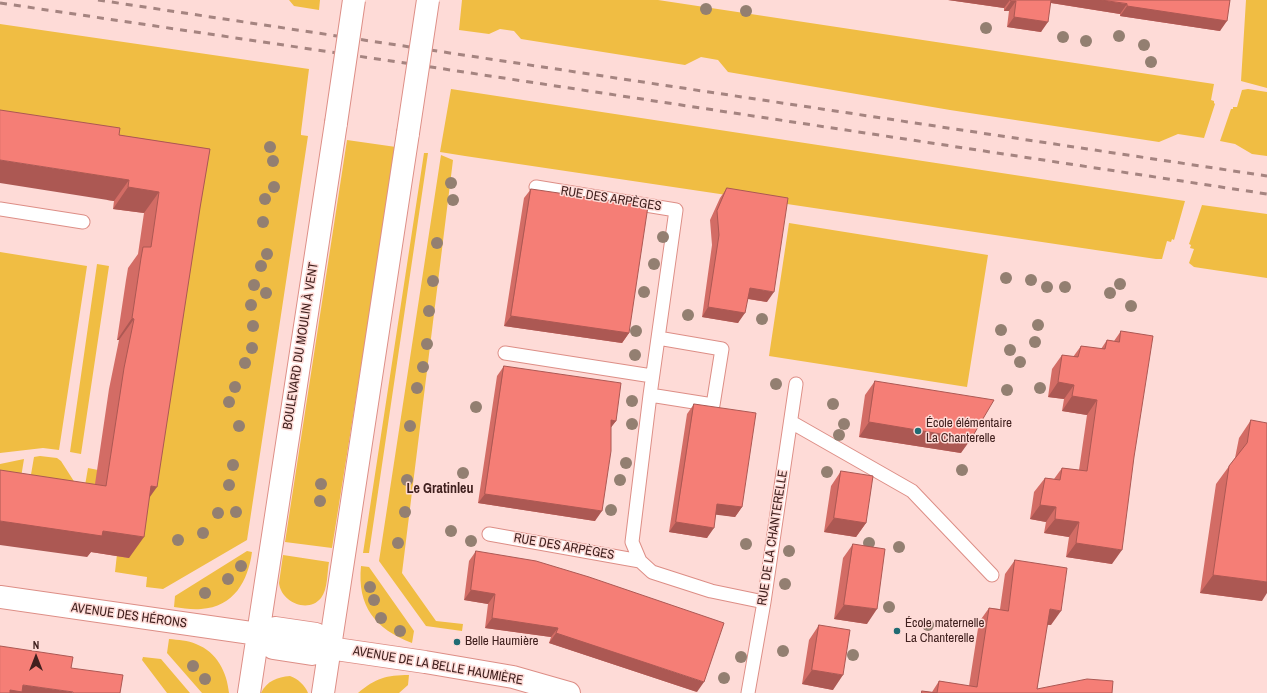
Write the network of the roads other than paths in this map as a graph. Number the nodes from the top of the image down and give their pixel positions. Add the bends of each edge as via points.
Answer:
1 (354, 0) edge
2 (428, 0) edge
3 (536, 187) dead end
4 (0, 210) edge
5 (83, 222) dead end
6 (658, 338) junction
7 (505, 354) dead end
8 (652, 376) junction
9 (796, 384) dead end
10 (650, 395) junction
11 (791, 422) junction
12 (489, 534) dead end
13 (640, 560) junction
14 (992, 575) dead end
15 (0, 597) edge
16 (764, 602) junction
17 (258, 634) junction
18 (330, 648) junction
19 (249, 693) edge
20 (323, 693) edge
21 (569, 693) edge
22 (748, 693) edge

1 - 17 main road, BOULEVARD DU MOULIN À VENT, bridge
2 - 18 main road, bridge
3 - 6 lane, RUE DES ARPÈGES via 676,210
4 - 5 lane
6 - 8 lane, RUE DES ARPÈGES
6 - 10 lane via 722,349 713,405
7 - 8 lane
8 - 10 lane, RUE DES ARPÈGES
9 - 11 lane, RUE DE LA CHANTERELLE
10 - 13 lane, RUE DES ARPÈGES via 632,542
11 - 14 lane via 912,491
11 - 16 lane, RUE DE LA CHANTERELLE
12 - 13 lane, RUE DES ARPÈGES
13 - 16 lane, RUE DES ARPÈGES via 652,572 711,591
15 - 17 main road, AVENUE DES HÉRONS
16 - 22 lane, RUE DE LA CHANTERELLE
17 - 18 main road via 273,648 312,654
17 - 19 main road, BOULEVARD DU MOULIN À VENT
18 - 20 main road
18 - 21 main road, AVENUE DE LA BELLE HAUMIÈRE via 486,672 538,683

